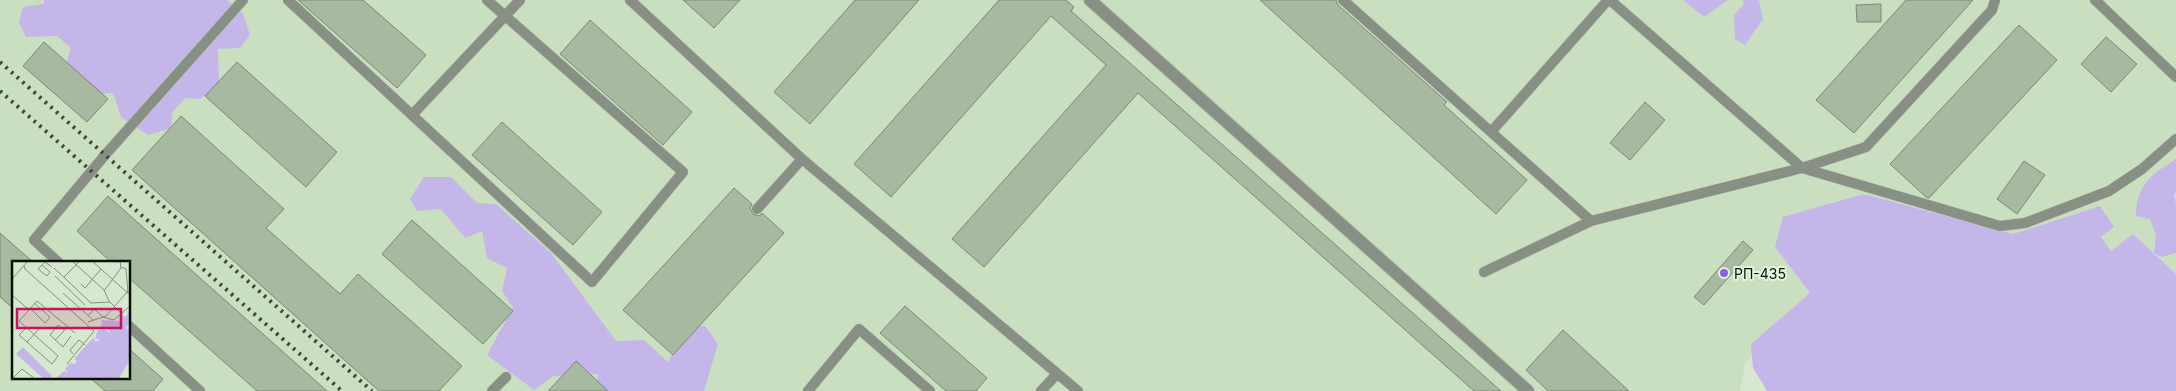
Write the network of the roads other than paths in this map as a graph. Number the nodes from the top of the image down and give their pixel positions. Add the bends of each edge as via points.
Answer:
1 (288, 0) edge
2 (487, 0) edge
3 (520, 0) edge
4 (630, 0) edge
5 (1090, 0) edge
6 (1609, 0) edge
7 (1995, 0) edge
8 (2095, 0) edge
9 (241, 1) edge
10 (1349, 2) edge
11 (504, 16) junction
12 (2176, 77) edge
13 (412, 115) junction
14 (1491, 132) junction
15 (2176, 139) edge
16 (802, 159) junction
17 (1802, 168) junction
18 (757, 208) dead end
19 (1591, 221) junction
20 (57, 261) edge
21 (1484, 272) dead end
22 (130, 327) edge
23 (1057, 374) junction
24 (506, 377) dead end
25 (195, 389) edge
26 (492, 391) edge
27 (808, 391) edge
28 (930, 391) edge
29 (1041, 391) edge
30 (1078, 391) edge
31 (1528, 391) edge

1 - 13 lane
2 - 11 lane
3 - 11 lane
4 - 16 lane
5 - 31 street
6 - 14 lane
6 - 17 lane
7 - 17 lane via 1992,10 1866,147
8 - 12 lane
9 - 20 lane via 34,240
10 - 14 lane
11 - 13 lane
11 - 13 lane via 683,172 592,282
14 - 19 lane
15 - 17 lane via 2142,169 2109,191 2025,223 2000,226
16 - 18 lane
16 - 23 lane
17 - 19 lane
19 - 21 lane
22 - 25 lane
23 - 29 lane
23 - 30 lane
24 - 26 lane
27 - 28 lane via 859,329

